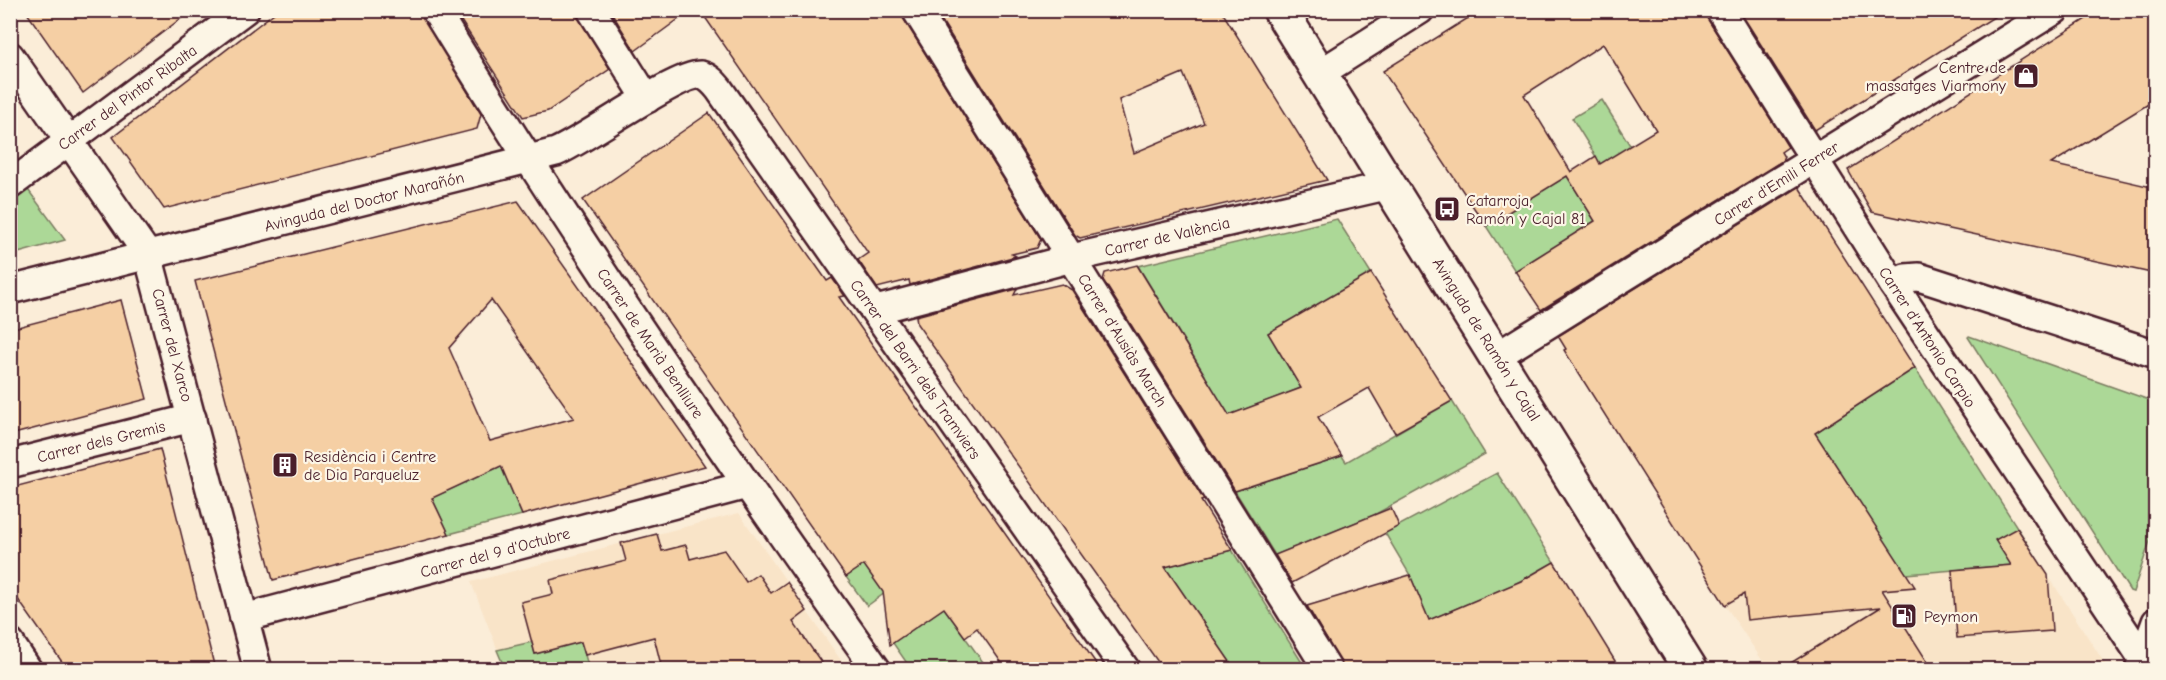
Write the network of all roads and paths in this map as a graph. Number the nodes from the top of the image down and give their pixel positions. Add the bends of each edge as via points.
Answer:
1 (245, 10) edge
2 (435, 10) edge
3 (591, 10) edge
4 (916, 10) edge
5 (1280, 10) edge
6 (1420, 10) edge
7 (1720, 10) edge
8 (2055, 10) edge
9 (10, 56) edge
10 (1319, 74) junction
11 (701, 75) joint
12 (647, 99) junction
13 (69, 139) junction
14 (1814, 159) junction
15 (527, 160) junction
16 (10, 184) edge
17 (1390, 185) junction
18 (148, 255) junction
19 (1072, 258) junction
20 (1893, 284) junction
21 (10, 290) edge
22 (876, 310) junction
23 (2156, 354) edge
24 (1497, 356) junction
25 (192, 418) junction
26 (10, 464) edge
27 (747, 485) junction
28 (244, 618) junction
29 (2156, 622) edge
30 (10, 643) edge
31 (2146, 664) edge
32 (28, 669) edge
33 (258, 669) edge
34 (877, 669) edge
35 (1126, 669) edge
36 (1328, 669) edge
37 (1689, 669) edge

1 - 13 street, Carrer del Pintor Ribalta
2 - 15 street, Carrer de Marià Benlliure
3 - 12 street
4 - 19 street, Carrer d'Ausiàs March
5 - 10 street, Avinguda de Ramón y Cajal
6 - 10 street
7 - 14 street, Carrer d'Antonio Carpio
8 - 14 street, Carrer d'Emili Ferrer
9 - 13 street, Carrer del Xarco
10 - 17 street, Avinguda de Ramón y Cajal
11 - 12 street, Avinguda del Doctor Marañón via 675,81
11 - 22 street, Carrer del Barri dels Tramviers via 719,88
12 - 15 street, Avinguda del Doctor Marañón via 578,142
13 - 16 street, Carrer del Pintor Ribalta
13 - 18 street, Carrer del Xarco
14 - 20 street, Carrer d'Antonio Carpio
14 - 24 street, Carrer d'Emili Ferrer
15 - 18 street, Avinguda del Doctor Marañón
15 - 27 street, Carrer de Marià Benlliure
17 - 19 street, Carrer de València
17 - 24 street, Avinguda de Ramón y Cajal
18 - 21 street, Avinguda del Doctor Marañón
18 - 25 street, Carrer del Xarco
19 - 22 street, Carrer de València
19 - 36 street, Carrer d'Ausiàs March
20 - 23 street via 1919,277
20 - 31 street, Carrer d'Antonio Carpio
22 - 35 street, Carrer del Barri dels Tramviers
24 - 37 street, Avinguda de Ramón y Cajal
25 - 26 street, Carrer dels Gremis
25 - 28 street, Carrer del Xarco
27 - 28 street, Carrer del 9 d'Octubre
27 - 34 street, Carrer de Marià Benlliure
28 - 33 street, Carrer del Xarco
29 - 31 street
30 - 32 street

